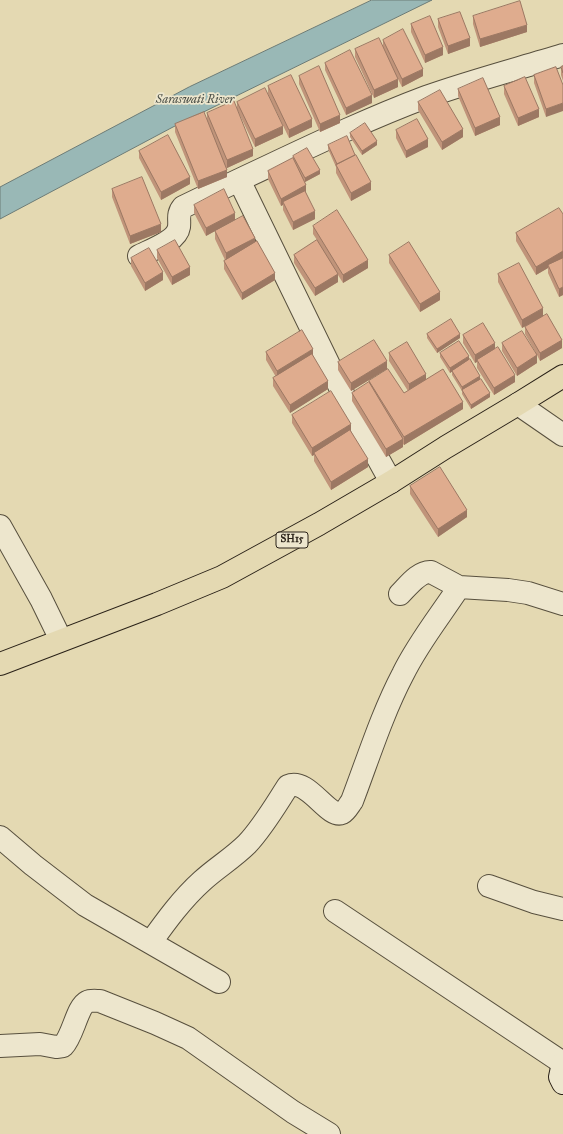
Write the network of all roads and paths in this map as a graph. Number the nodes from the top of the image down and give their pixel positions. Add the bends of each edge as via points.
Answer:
1 (563, 55) edge
2 (239, 180) junction
3 (139, 256) edge
4 (563, 376) edge
5 (518, 404) junction
6 (563, 435) edge
7 (391, 482) junction
8 (0, 526) edge
9 (459, 588) junction
10 (400, 594) dead end
11 (563, 604) edge
12 (61, 640) junction
13 (0, 664) edge
14 (0, 838) edge
15 (488, 886) dead end
16 (563, 909) edge
17 (335, 912) dead end
18 (151, 942) junction
19 (219, 982) dead end
20 (0, 1046) edge
21 (563, 1063) edge
22 (563, 1083) edge
23 (329, 1134) edge

1 - 2 street via 419,100 353,126
2 - 3 street via 183,207 178,217 179,228 174,238
2 - 7 street via 349,406
4 - 5 main road, SH15
5 - 6 street
5 - 7 main road, SH15
7 - 12 main road, SH15 via 222,577
8 - 12 street
9 - 10 street via 427,572
9 - 11 street via 528,593
9 - 18 street via 402,674 347,809 339,814 304,788 292,784 288,786 258,831 202,880
12 - 13 main road, SH15
14 - 18 street via 85,904
15 - 16 street via 539,904
17 - 21 street
18 - 19 street
20 - 23 street via 63,1046 86,1002 100,1001 188,1038 293,1112
21 - 22 street via 560,1077

